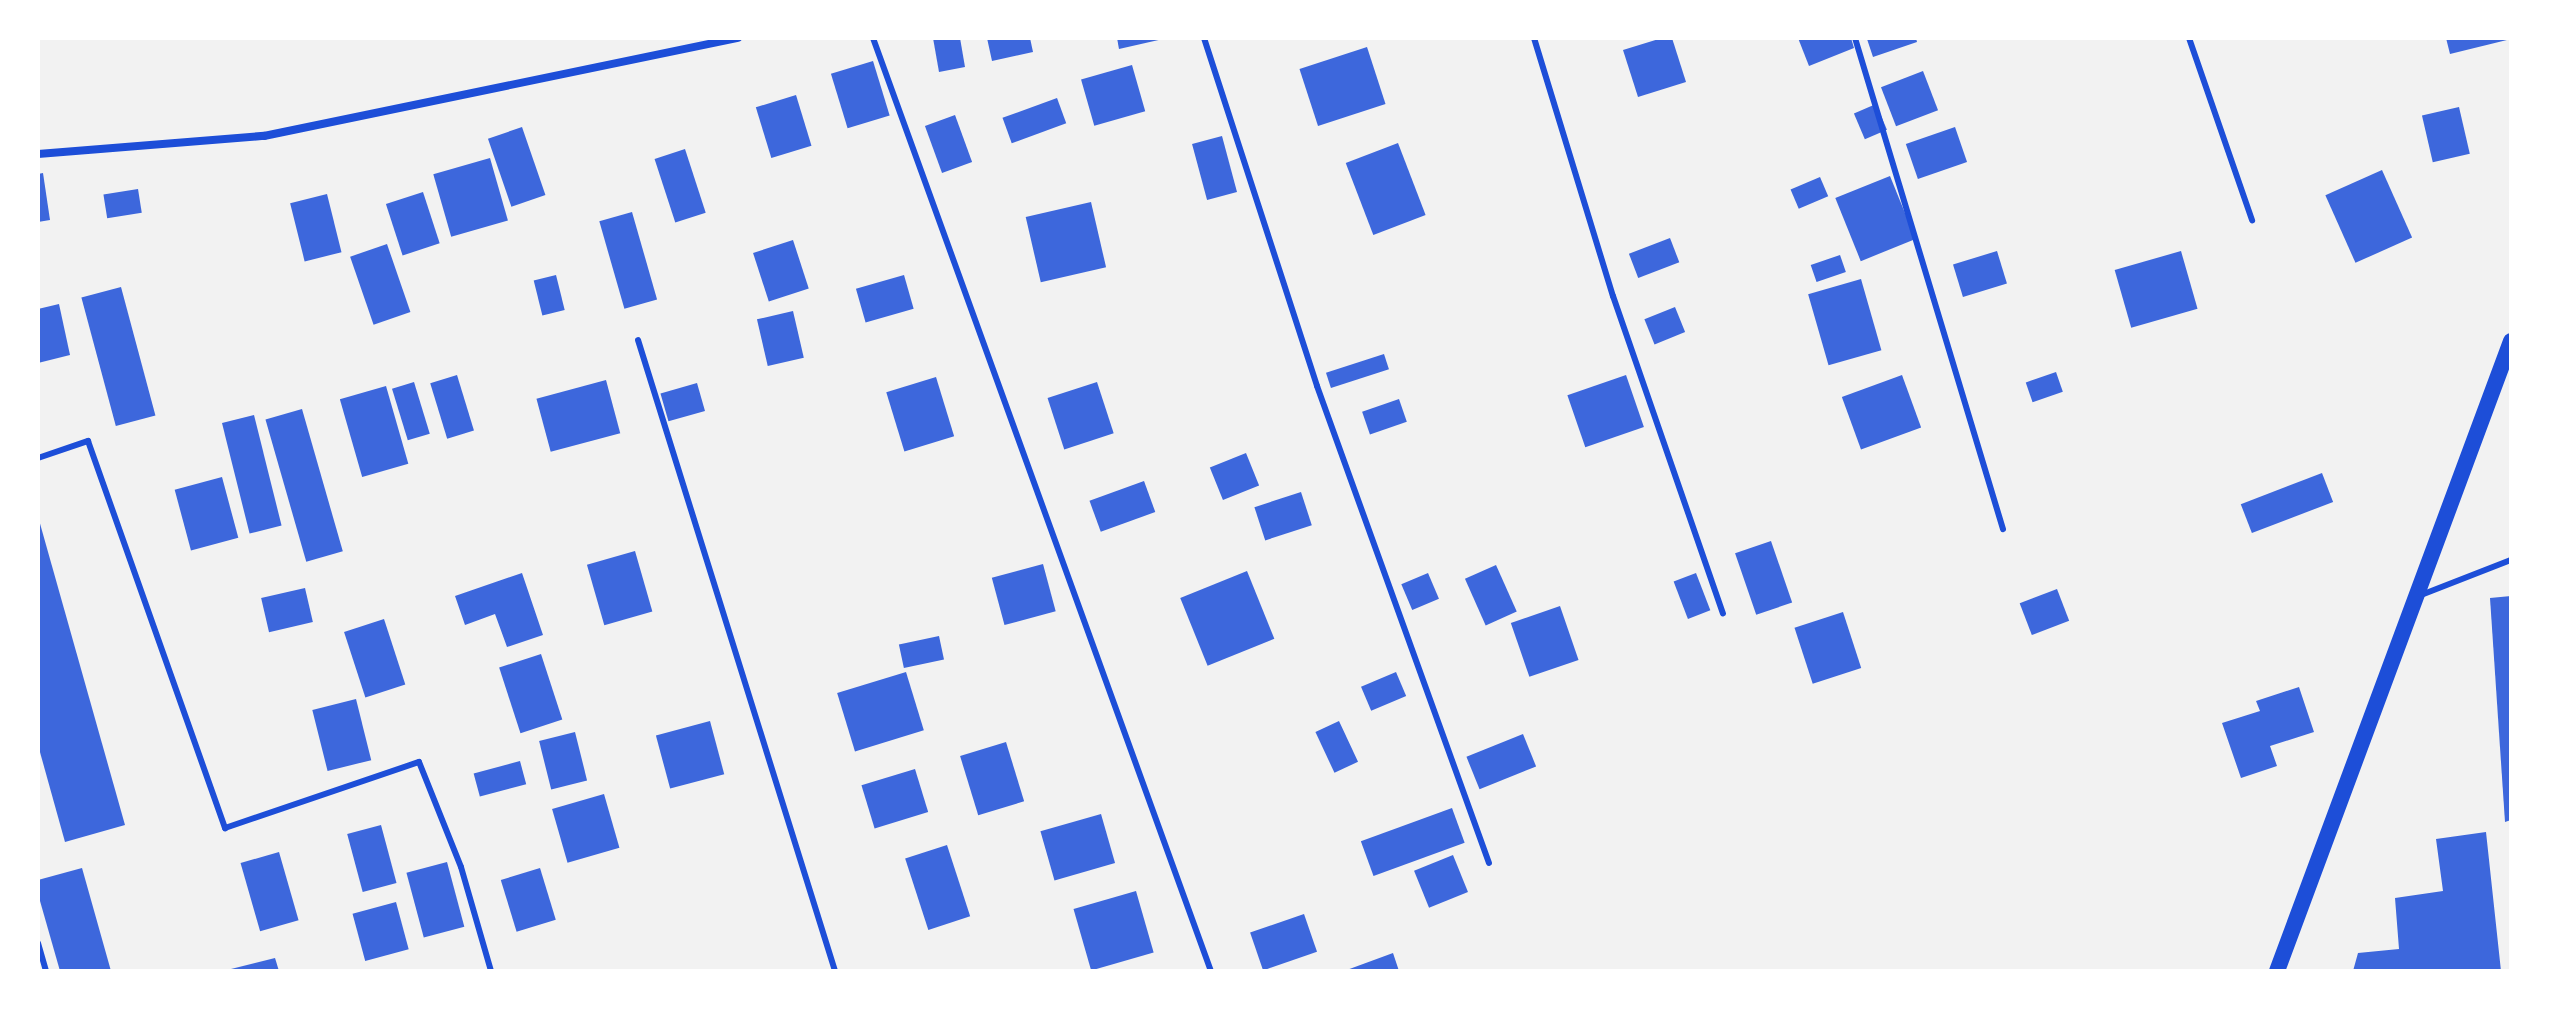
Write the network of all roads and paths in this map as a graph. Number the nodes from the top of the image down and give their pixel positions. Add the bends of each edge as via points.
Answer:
1 (738, 38) edge
2 (873, 38) edge
3 (1204, 38) edge
4 (1534, 38) edge
5 (1855, 38) edge
6 (2189, 38) edge
7 (38, 154) edge
8 (2252, 220) dead end
9 (638, 340) dead end
10 (2511, 341) edge
11 (38, 458) edge
12 (2003, 529) dead end
13 (2511, 560) edge
14 (2418, 596) junction
15 (1723, 614) dead end
16 (1489, 863) dead end
17 (38, 943) edge
18 (46, 971) edge
19 (491, 971) edge
20 (835, 971) edge
21 (1211, 971) edge
22 (2277, 971) edge

1 - 7 street via 264,136
2 - 21 lane
3 - 16 lane via 1317,386
4 - 15 lane via 1613,296
5 - 12 lane
6 - 8 lane
9 - 20 lane
10 - 14 main road
11 - 19 lane via 88,441 225,828 419,762 461,867
13 - 14 lane
14 - 22 main road
17 - 18 lane

